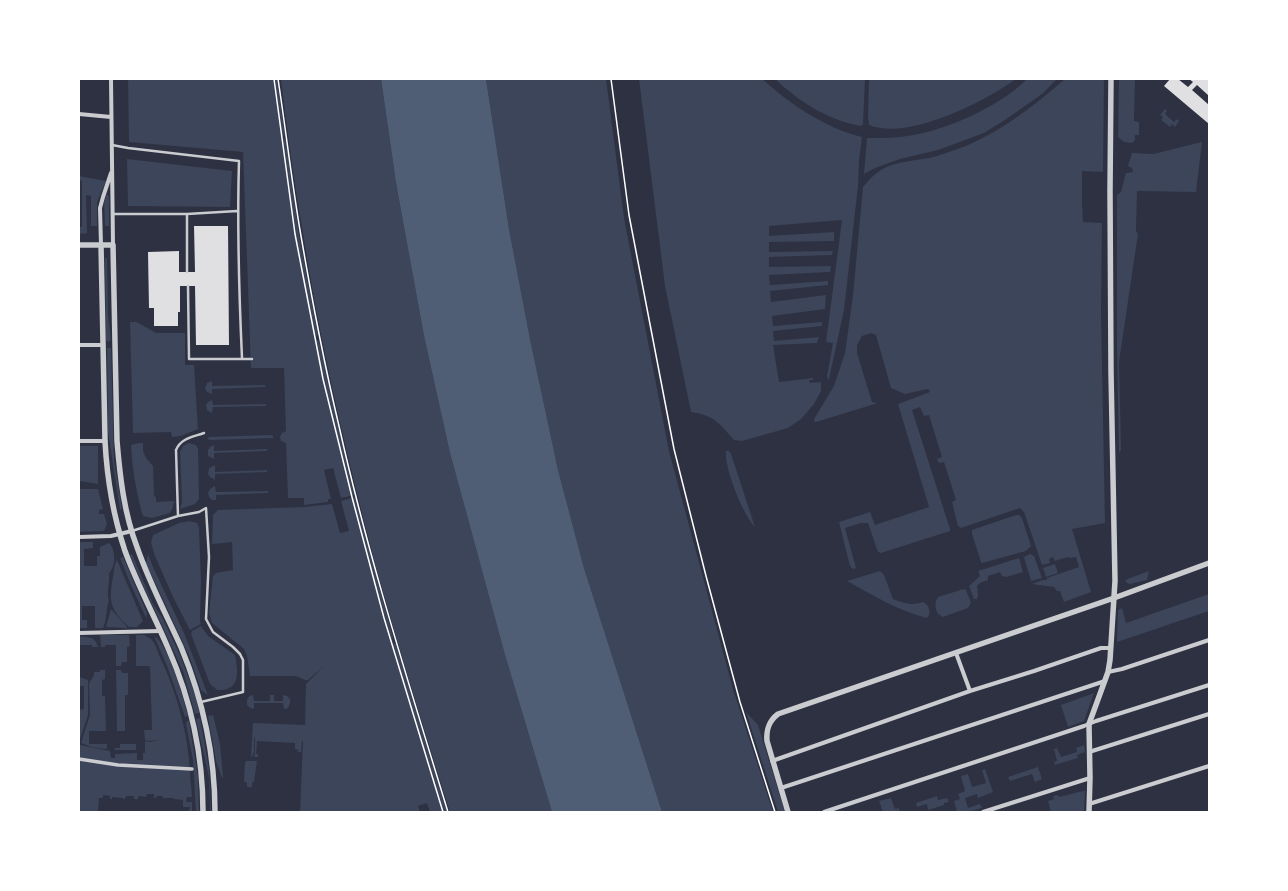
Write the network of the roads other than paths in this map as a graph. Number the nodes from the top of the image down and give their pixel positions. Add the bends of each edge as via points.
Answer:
1 (111, 79) edge
2 (1111, 79) edge
3 (79, 114) edge
4 (111, 117) junction
5 (112, 145) junction
6 (112, 165) junction
7 (237, 211) junction
8 (113, 214) junction
9 (186, 214) junction
10 (79, 245) edge
11 (101, 245) junction
12 (113, 245) junction
13 (188, 272) dead end
14 (188, 286) dead end
15 (79, 345) edge
16 (103, 345) junction
17 (242, 358) junction
18 (252, 359) dead end
19 (204, 433) dead end
20 (79, 441) edge
21 (105, 441) junction
22 (178, 516) junction
23 (132, 531) junction
24 (120, 534) junction
25 (79, 537) edge
26 (1209, 563) edge
27 (1114, 598) junction
28 (160, 631) junction
29 (79, 633) edge
30 (1209, 640) edge
31 (1111, 648) junction
32 (956, 653) junction
33 (1108, 672) junction
34 (1105, 681) junction
35 (1209, 685) edge
36 (970, 691) junction
37 (200, 702) junction
38 (1209, 714) edge
39 (1090, 724) junction
40 (1089, 752) junction
41 (79, 759) edge
42 (772, 761) junction
43 (1209, 766) edge
44 (192, 769) dead end
45 (1090, 778) junction
46 (781, 788) junction
47 (1089, 804) junction
48 (203, 812) edge
49 (215, 812) edge
50 (788, 812) edge
51 (824, 812) edge
52 (983, 812) edge
53 (1089, 812) edge

1 - 4 street
2 - 27 street via 1110,364
3 - 4 street
4 - 5 street
5 - 6 street
5 - 7 lane via 239,161
6 - 8 street
6 - 11 street via 101,202
7 - 9 lane
7 - 17 lane
8 - 9 lane
8 - 12 street
9 - 13 lane
10 - 11 street
11 - 12 street
11 - 16 street
12 - 23 street via 117,440 121,481
14 - 17 lane via 189,360
15 - 16 street
16 - 21 street
17 - 18 lane
19 - 22 lane via 182,441 176,450
20 - 21 street
21 - 24 street via 109,486
22 - 23 lane
22 - 37 lane via 206,508 206,619 213,632 233,647 243,660 243,692
23 - 24 street
23 - 37 street via 150,582 184,655
24 - 25 street
24 - 28 street
26 - 27 street
27 - 31 street
27 - 32 street
28 - 29 street
28 - 48 street via 180,677 192,718 202,776
30 - 33 street
31 - 33 street
31 - 36 street via 1101,648
32 - 36 street
32 - 42 street via 778,714 770,722 766,734
33 - 34 street
34 - 39 street
34 - 46 street
35 - 39 street
36 - 42 street
37 - 49 street via 212,754
38 - 40 street
39 - 40 street
39 - 51 street
40 - 45 street
41 - 44 street via 118,765
42 - 46 street
43 - 47 street
45 - 47 street
45 - 52 street
46 - 50 street
47 - 53 street

